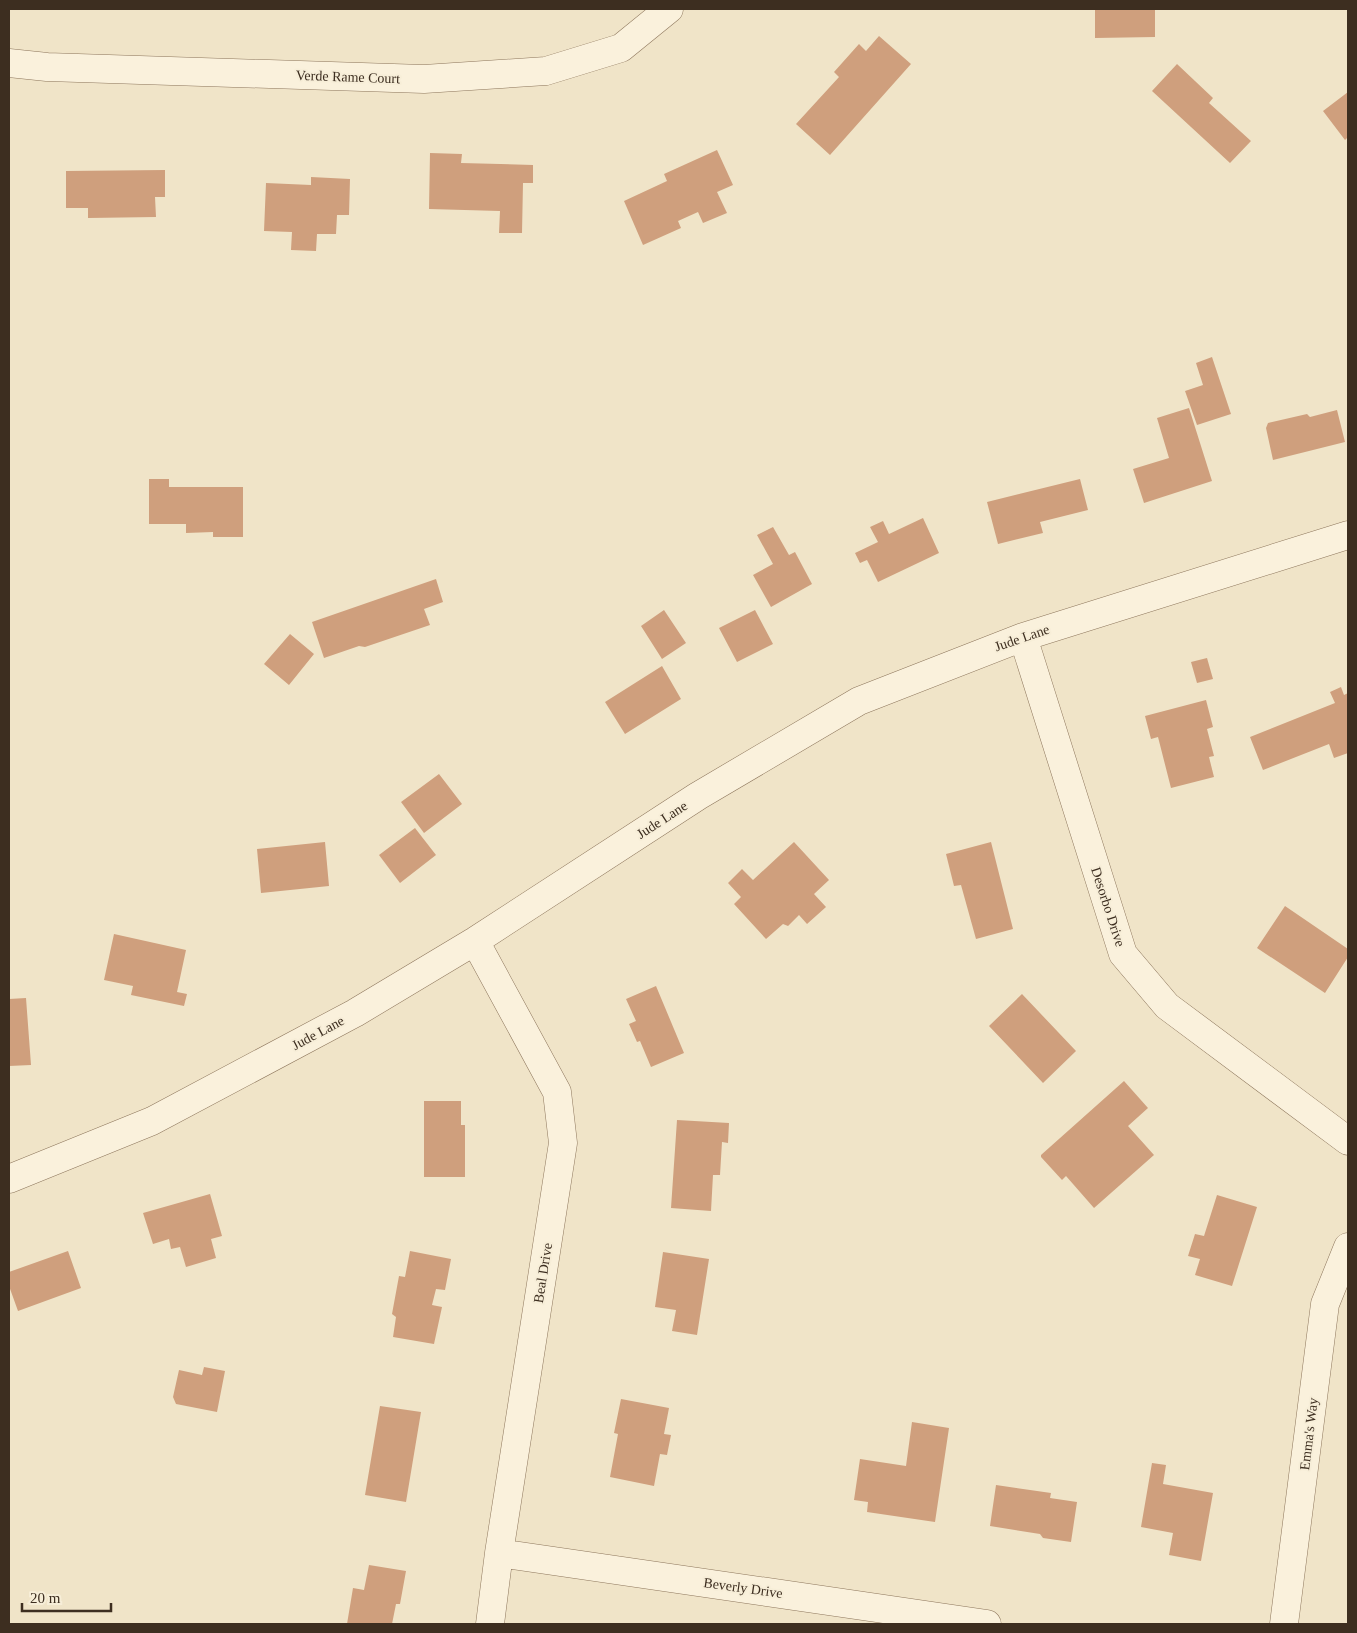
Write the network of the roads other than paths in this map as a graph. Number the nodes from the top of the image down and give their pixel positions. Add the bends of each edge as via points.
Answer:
1 (669, 9) edge
2 (9, 63) edge
3 (1348, 535) edge
4 (1023, 636) junction
5 (475, 941) junction
6 (1348, 1141) edge
7 (9, 1179) edge
8 (1348, 1247) edge
9 (499, 1553) junction
10 (490, 1624) edge
11 (987, 1624) edge
12 (1284, 1624) edge

1 - 2 street, Verde Rame Court via 621,48 546,71 424,79 47,67
3 - 4 street, Jude Lane
4 - 5 street, Jude Lane via 859,701 698,796
4 - 6 street, Desorbo Drive via 1123,954 1168,1006
5 - 7 street, Jude Lane via 355,1013 152,1121
5 - 9 street, Beal Drive via 557,1092 563,1143
8 - 12 street, Emma's Way via 1326,1304
9 - 10 street, Beal Drive
9 - 11 street, Beverly Drive

